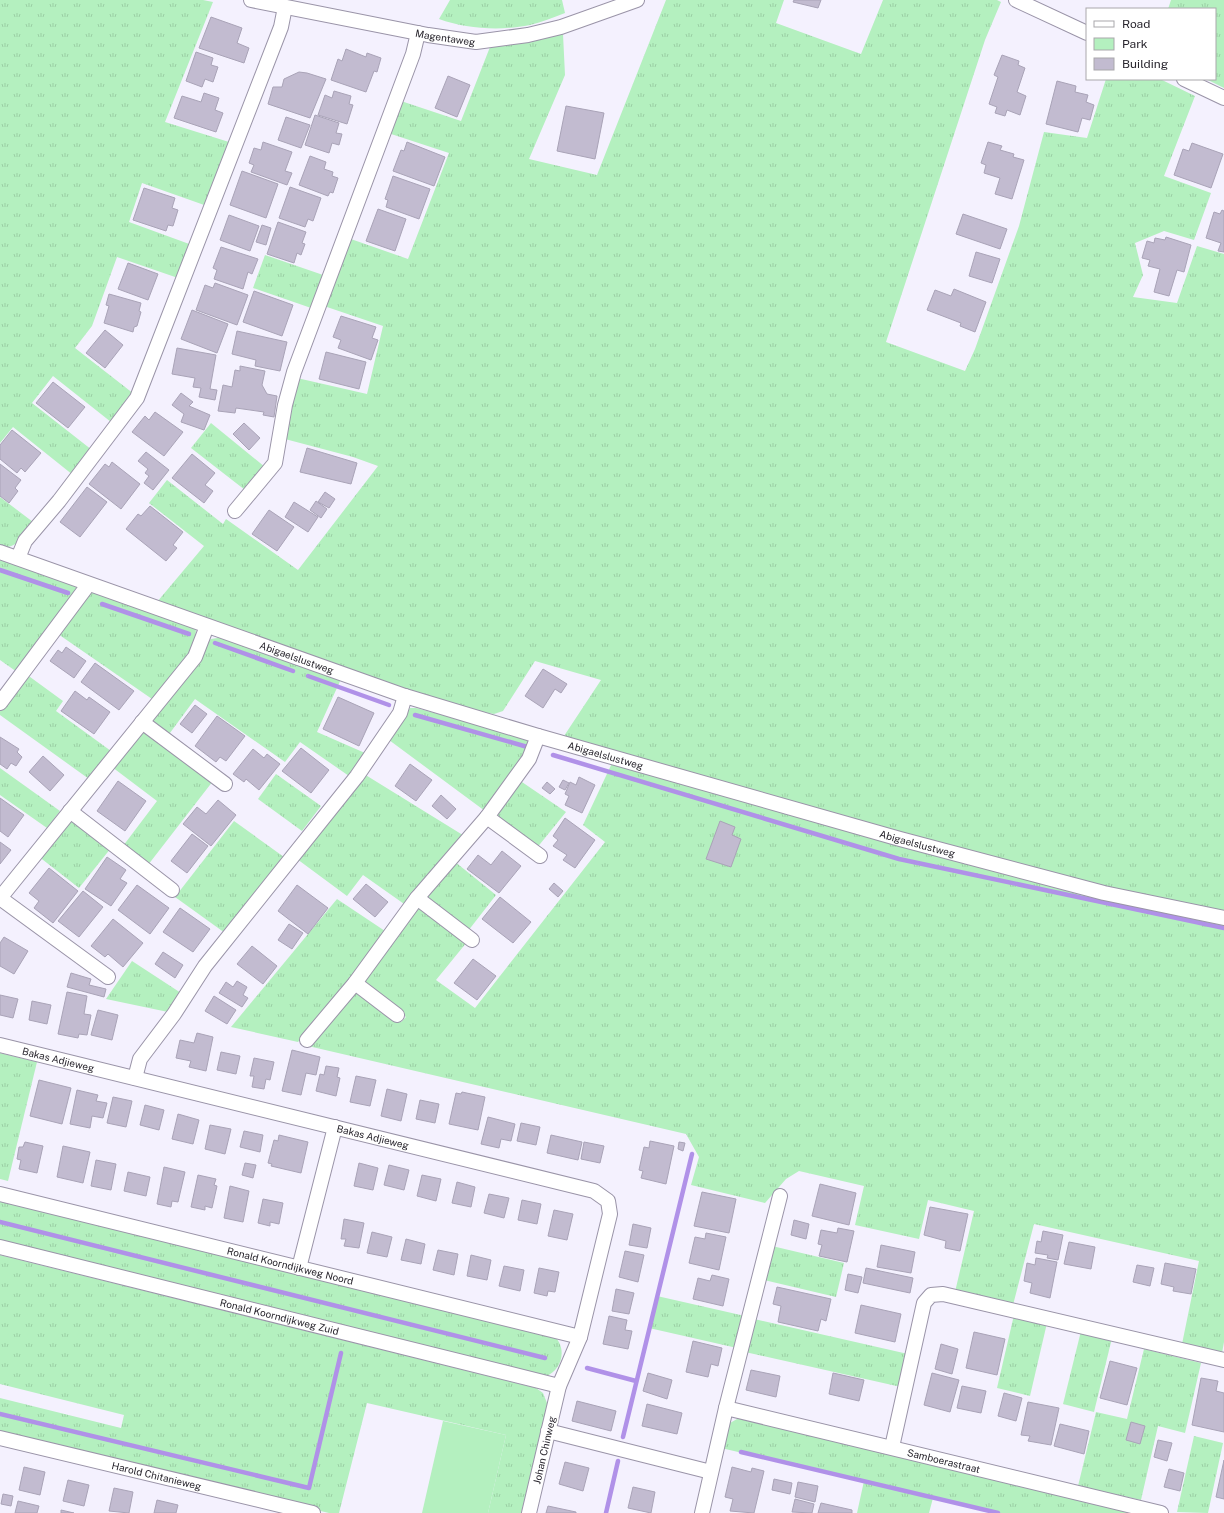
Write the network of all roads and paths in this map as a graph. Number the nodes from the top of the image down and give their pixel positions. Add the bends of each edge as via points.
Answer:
1 (251, 0) edge
2 (637, 0) edge
3 (1016, 0) edge
4 (286, 7) junction
5 (418, 33) junction
6 (1086, 33) edge
7 (1186, 80) edge
8 (1224, 98) edge
9 (235, 511) dead end
10 (0, 552) edge
11 (18, 558) junction
12 (88, 585) junction
13 (207, 626) junction
14 (406, 696) junction
15 (0, 703) edge
16 (142, 722) junction
17 (538, 736) junction
18 (225, 784) dead end
19 (70, 811) junction
20 (487, 817) junction
21 (540, 856) dead end
22 (172, 890) dead end
23 (0, 898) edge
24 (418, 898) junction
25 (1224, 918) edge
26 (472, 940) dead end
27 (108, 977) dead end
28 (355, 982) junction
29 (397, 1015) dead end
30 (307, 1040) dead end
31 (0, 1045) edge
32 (135, 1078) junction
33 (335, 1127) junction
34 (0, 1194) edge
35 (780, 1196) dead end
36 (0, 1248) edge
37 (299, 1268) junction
38 (580, 1337) junction
39 (1224, 1360) edge
40 (559, 1386) junction
41 (726, 1408) junction
42 (548, 1431) junction
43 (0, 1438) edge
44 (892, 1447) junction
45 (711, 1472) junction
46 (313, 1513) edge
47 (529, 1513) edge
48 (702, 1513) edge
49 (1161, 1513) edge

1 - 4 street, Magentaweg
2 - 5 street, Magentaweg via 528,35 476,42
3 - 6 street
4 - 5 street, Magentaweg
4 - 11 street via 281,27 137,398 59,501 25,541
5 - 9 street via 413,54 294,372 274,463
7 - 8 street
10 - 11 street, Abigaelslustweg
11 - 12 street, Abigaelslustweg
12 - 13 street, Abigaelslustweg
12 - 15 street
13 - 14 street, Abigaelslustweg
13 - 16 street via 195,657
14 - 17 street, Abigaelslustweg
14 - 32 street via 400,713 357,776 205,966 174,1014 140,1059
16 - 18 street
16 - 19 street
17 - 20 street via 529,760
17 - 25 street, Abigaelslustweg via 907,841 1104,893
19 - 22 street
19 - 23 street
20 - 21 street
20 - 24 street
23 - 27 street
24 - 26 street
24 - 28 street
28 - 29 street
28 - 30 street
31 - 32 street, Bakas Adjieweg
32 - 33 street, Bakas Adjieweg
33 - 37 street
33 - 38 street, Bakas Adjieweg via 594,1191 608,1201 610,1214
34 - 37 street, Ronald Koorndijkweg Noord
35 - 41 street
36 - 40 street, Ronald Koorndijkweg Zuid
37 - 38 street, Ronald Koorndijkweg Noord
38 - 40 street, Bakas Adjieweg
39 - 44 street via 943,1294 931,1295 924,1303
40 - 42 street, Johan Chinweg
41 - 44 street, Samboerastraat
41 - 45 street
42 - 45 street
42 - 47 street, Johan Chinweg
43 - 46 street, Harold Chitanieweg
44 - 49 street, Samboerastraat
45 - 48 street

